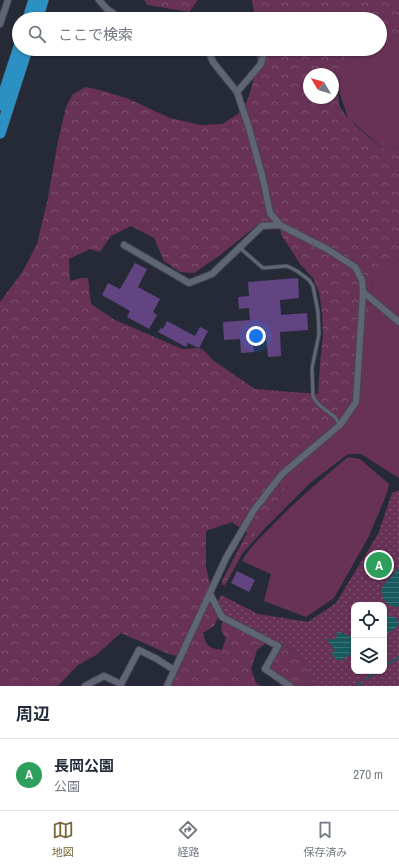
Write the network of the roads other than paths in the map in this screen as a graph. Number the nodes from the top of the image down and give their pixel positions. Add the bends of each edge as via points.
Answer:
1 (8, 0) edge
2 (34, 0) edge
3 (43, 0) edge
4 (100, 0) edge
5 (30, 12) edge
6 (39, 12) edge
7 (111, 12) edge
8 (0, 24) edge
9 (16, 56) edge
10 (25, 56) edge
11 (211, 56) edge
12 (263, 56) edge
13 (237, 92) junction
14 (0, 105) edge
15 (0, 133) edge
16 (280, 225) junction
17 (124, 245) dead end
18 (240, 247) junction
19 (363, 292) junction
20 (399, 322) edge
21 (340, 425) junction
22 (210, 594) junction
23 (174, 670) junction
24 (121, 685) edge
25 (85, 686) edge
26 (167, 686) edge
27 (290, 686) edge

1 - 8 street
2 - 5 highway
3 - 6 highway
4 - 7 street
9 - 14 highway
10 - 15 highway
11 - 13 street
12 - 13 street via 261,64
13 - 16 street via 263,179 270,213
16 - 18 street via 262,226
16 - 19 street via 327,249 355,267 362,280
17 - 18 street via 189,283 212,274
18 - 21 lane via 263,268 287,266 297,270 313,286 319,334 312,368 313,396 319,405 336,417
19 - 20 street
19 - 21 street via 356,402
21 - 22 street via 282,474 254,510 226,558
22 - 23 street
22 - 27 street via 222,617 278,646 265,669
23 - 24 street via 139,650
23 - 26 street
24 - 25 street via 104,676

